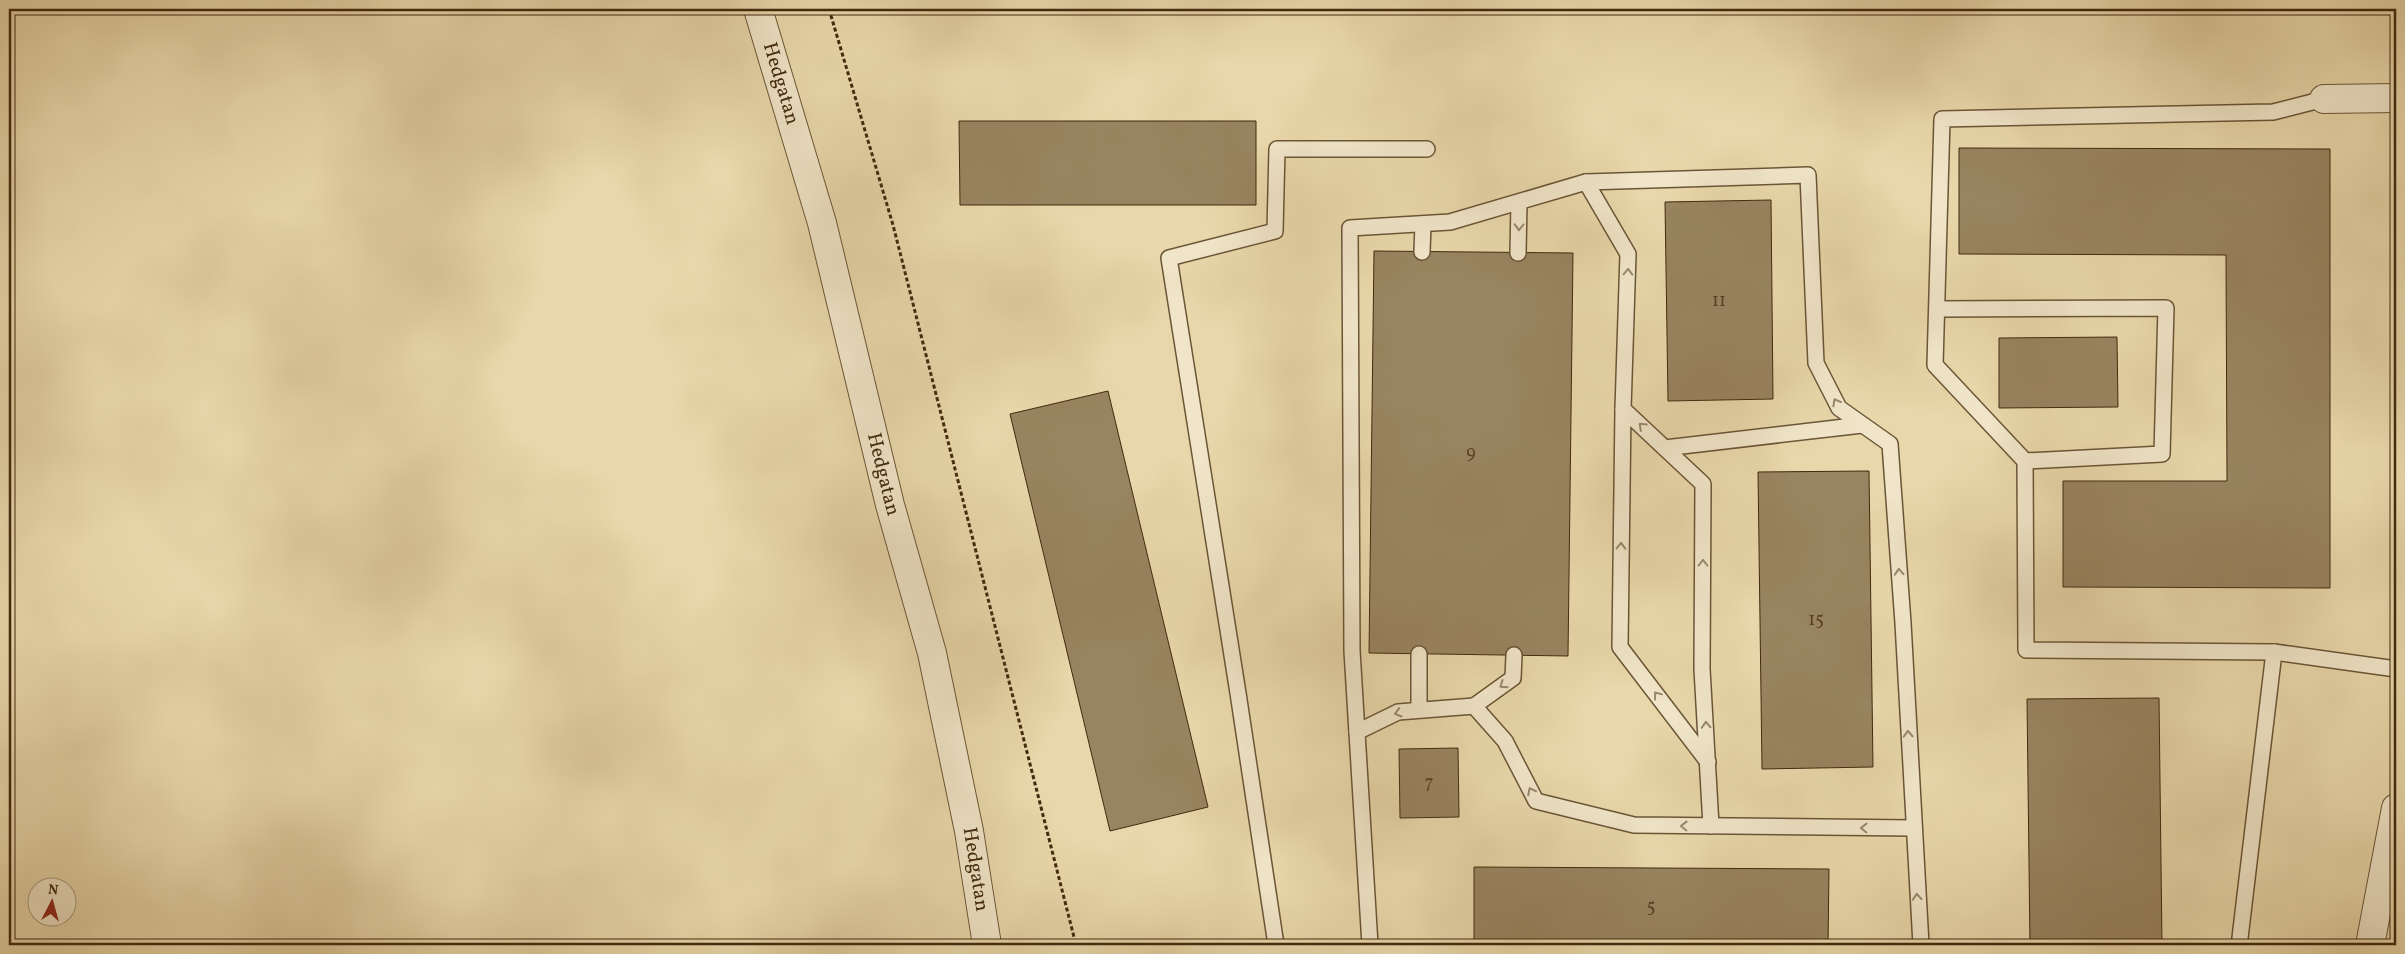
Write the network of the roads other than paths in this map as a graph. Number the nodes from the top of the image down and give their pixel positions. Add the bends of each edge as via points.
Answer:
1 (758, 9) edge
2 (2396, 98) edge
3 (2324, 99) joint
4 (1427, 149) dead end
5 (1586, 182) junction
6 (1519, 202) junction
7 (1422, 224) junction
8 (1422, 252) dead end
9 (1518, 253) dead end
10 (1937, 309) junction
11 (1623, 409) junction
12 (1862, 425) junction
13 (1665, 448) junction
14 (2025, 462) junction
15 (2274, 652) junction
16 (1420, 654) dead end
17 (1514, 655) dead end
18 (2396, 669) edge
19 (1474, 706) junction
20 (1419, 710) junction
21 (1358, 732) junction
22 (1708, 762) junction
23 (2396, 808) edge
24 (1711, 826) junction
25 (1913, 828) junction
26 (2240, 938) dead end
27 (987, 945) edge
28 (1276, 945) edge
29 (1370, 945) edge
30 (1921, 945) edge
31 (2370, 945) edge

1 - 27 street, Hedgatan via 822,223 890,505 932,653 969,831
2 - 3 street
3 - 10 lane via 2272,112 1942,119
4 - 28 lane via 1277,149 1275,231 1169,258
5 - 6 lane
11 -> 5 lane via 1628,254
12 -> 5 lane via 1839,408 1816,363 1808,175
6 - 7 lane via 1450,222
6 -> 9 lane
7 - 8 lane
7 - 21 lane via 1350,228 1352,652
10 - 14 lane via 1935,365
10 - 14 lane via 2166,308 2162,454
13 -> 11 lane
22 -> 11 lane via 1620,647
12 - 13 lane
25 -> 12 lane via 1890,444
22 -> 13 lane via 1702,669 1703,484
14 - 15 lane via 2026,650
15 - 18 lane
15 - 26 lane
16 - 20 lane
17 -> 19 lane via 1513,678
19 - 20 lane
24 -> 19 lane via 1634,825 1536,801 1505,741
20 -> 21 lane via 1398,712
21 - 29 lane
22 - 24 lane
23 - 31 street
25 -> 24 lane
30 -> 25 lane

